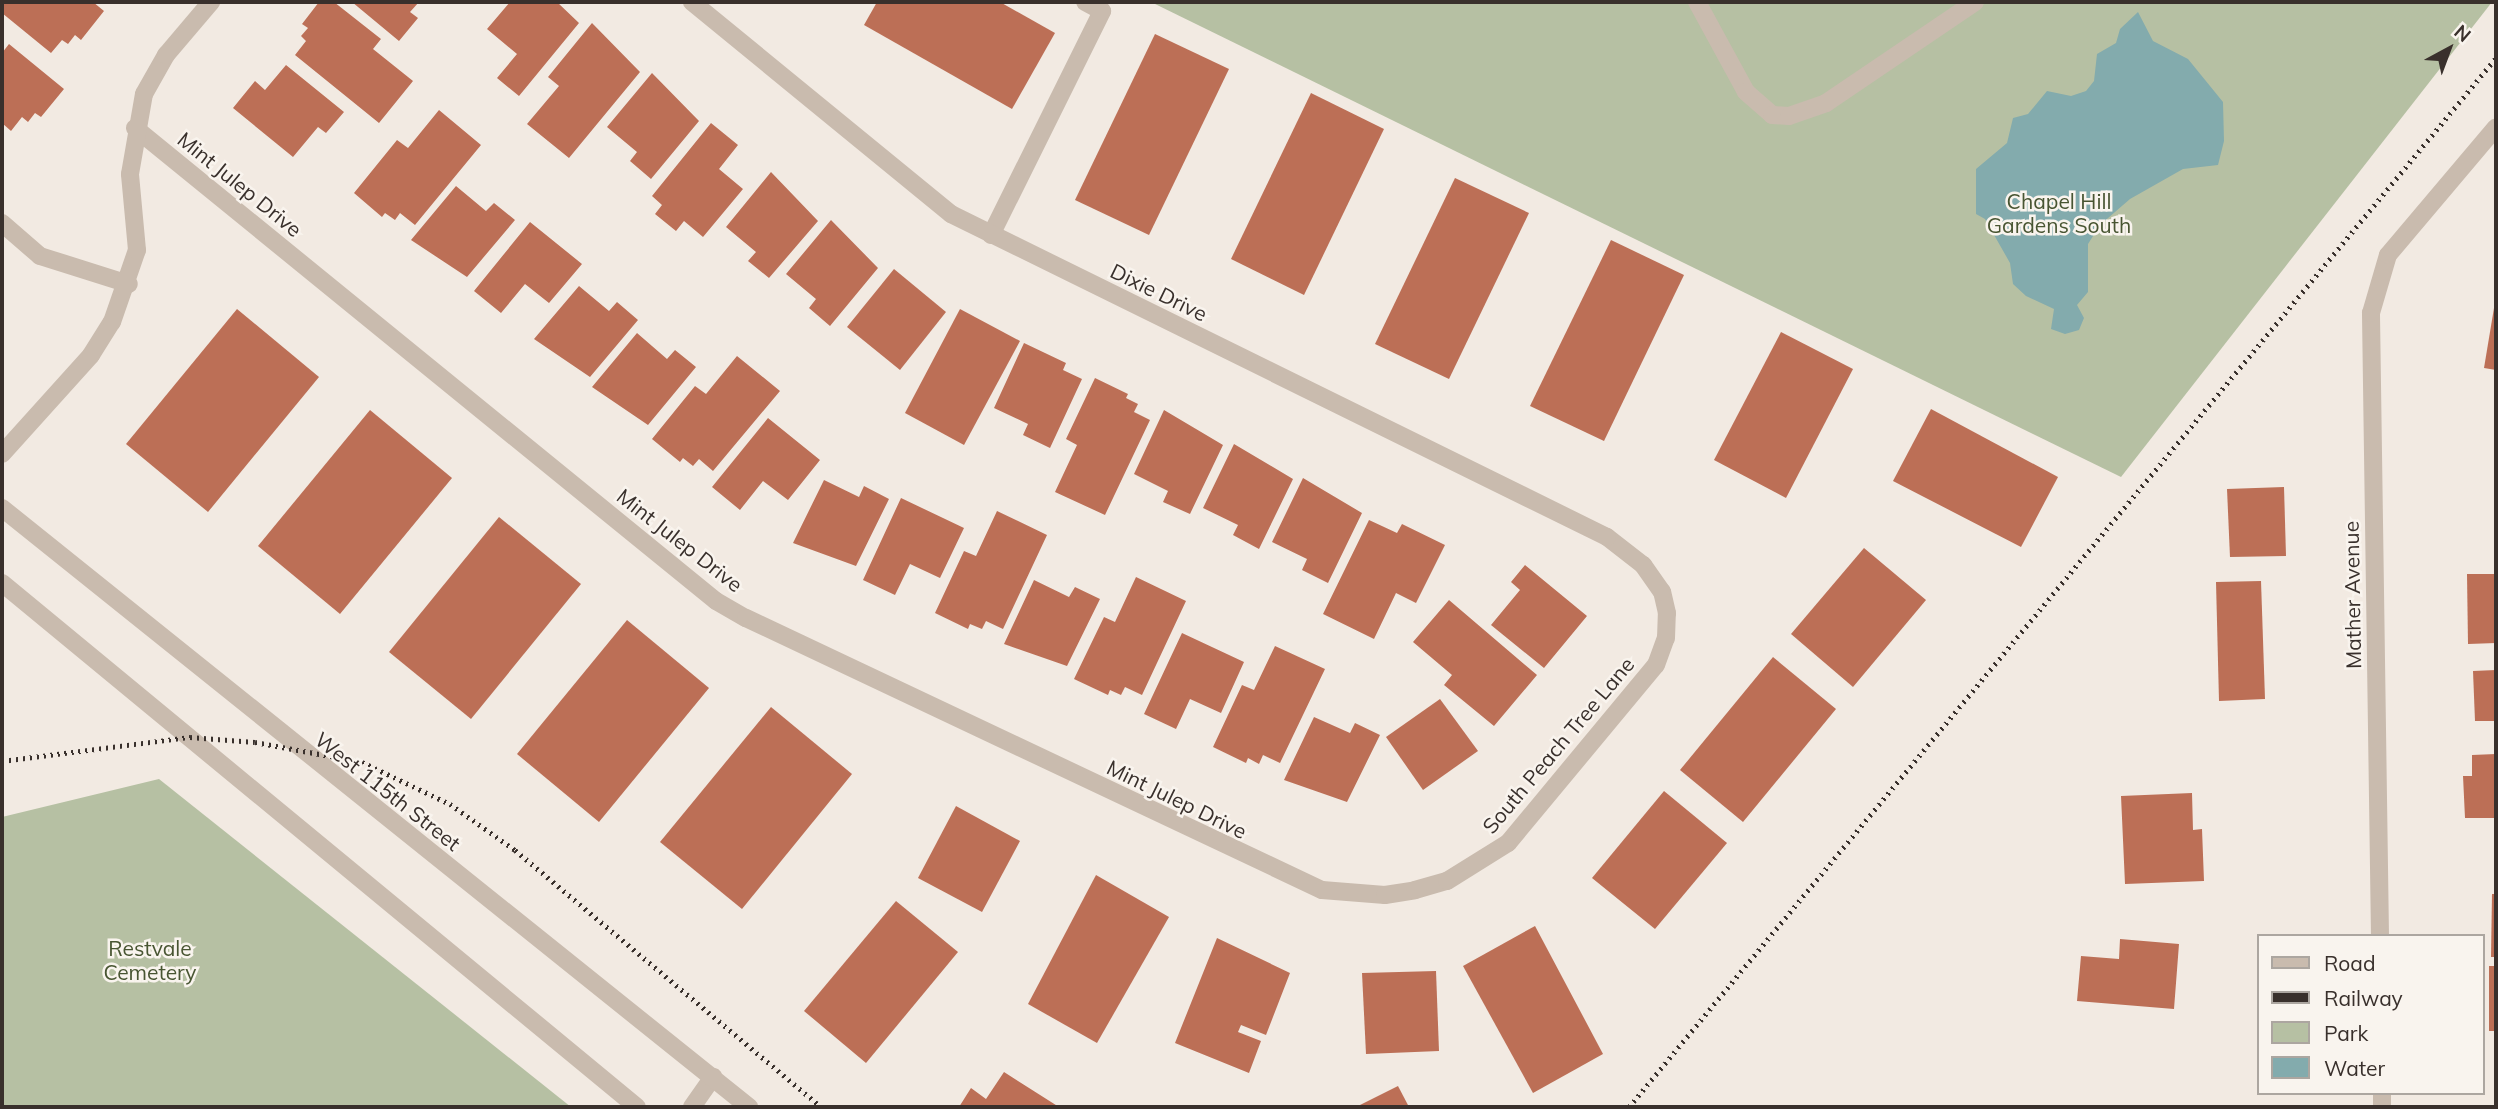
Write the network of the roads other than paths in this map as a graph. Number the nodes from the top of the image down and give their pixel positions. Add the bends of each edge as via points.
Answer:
1 (211, 2) edge
2 (692, 2) edge
3 (1085, 2) edge
4 (1697, 2) edge
5 (1975, 2) edge
6 (2496, 127) edge
7 (135, 128) junction
8 (2, 223) edge
9 (991, 235) junction
10 (129, 284) junction
11 (2, 454) edge
12 (2, 508) edge
13 (1643, 565) joint
14 (2, 583) edge
15 (1353, 894) joint
16 (2380, 934) edge
17 (713, 1077) junction
18 (637, 1107) edge
19 (692, 1107) edge
20 (749, 1107) edge

1 - 7 street via 155,72
2 - 9 street, Dixie Drive via 927,197
3 - 9 street via 1102,11
4 - 5 street via 1746,92 1772,115 1789,116 1826,103
6 - 16 street, Mather Avenue via 2388,256 2371,313
7 - 10 street via 130,174 137,250
7 - 15 street, Mint Julep Drive via 716,601 1293,880
8 - 10 street via 40,256
9 - 13 street, Dixie Drive via 1607,537
10 - 11 street via 91,355
12 - 17 street, West 115th Street
13 - 15 street, South Peach Tree Lane via 1662,592 1667,613 1666,638 1656,665 1508,844 1447,881 1385,895
14 - 18 street
17 - 19 street
17 - 20 street, West 115th Street

